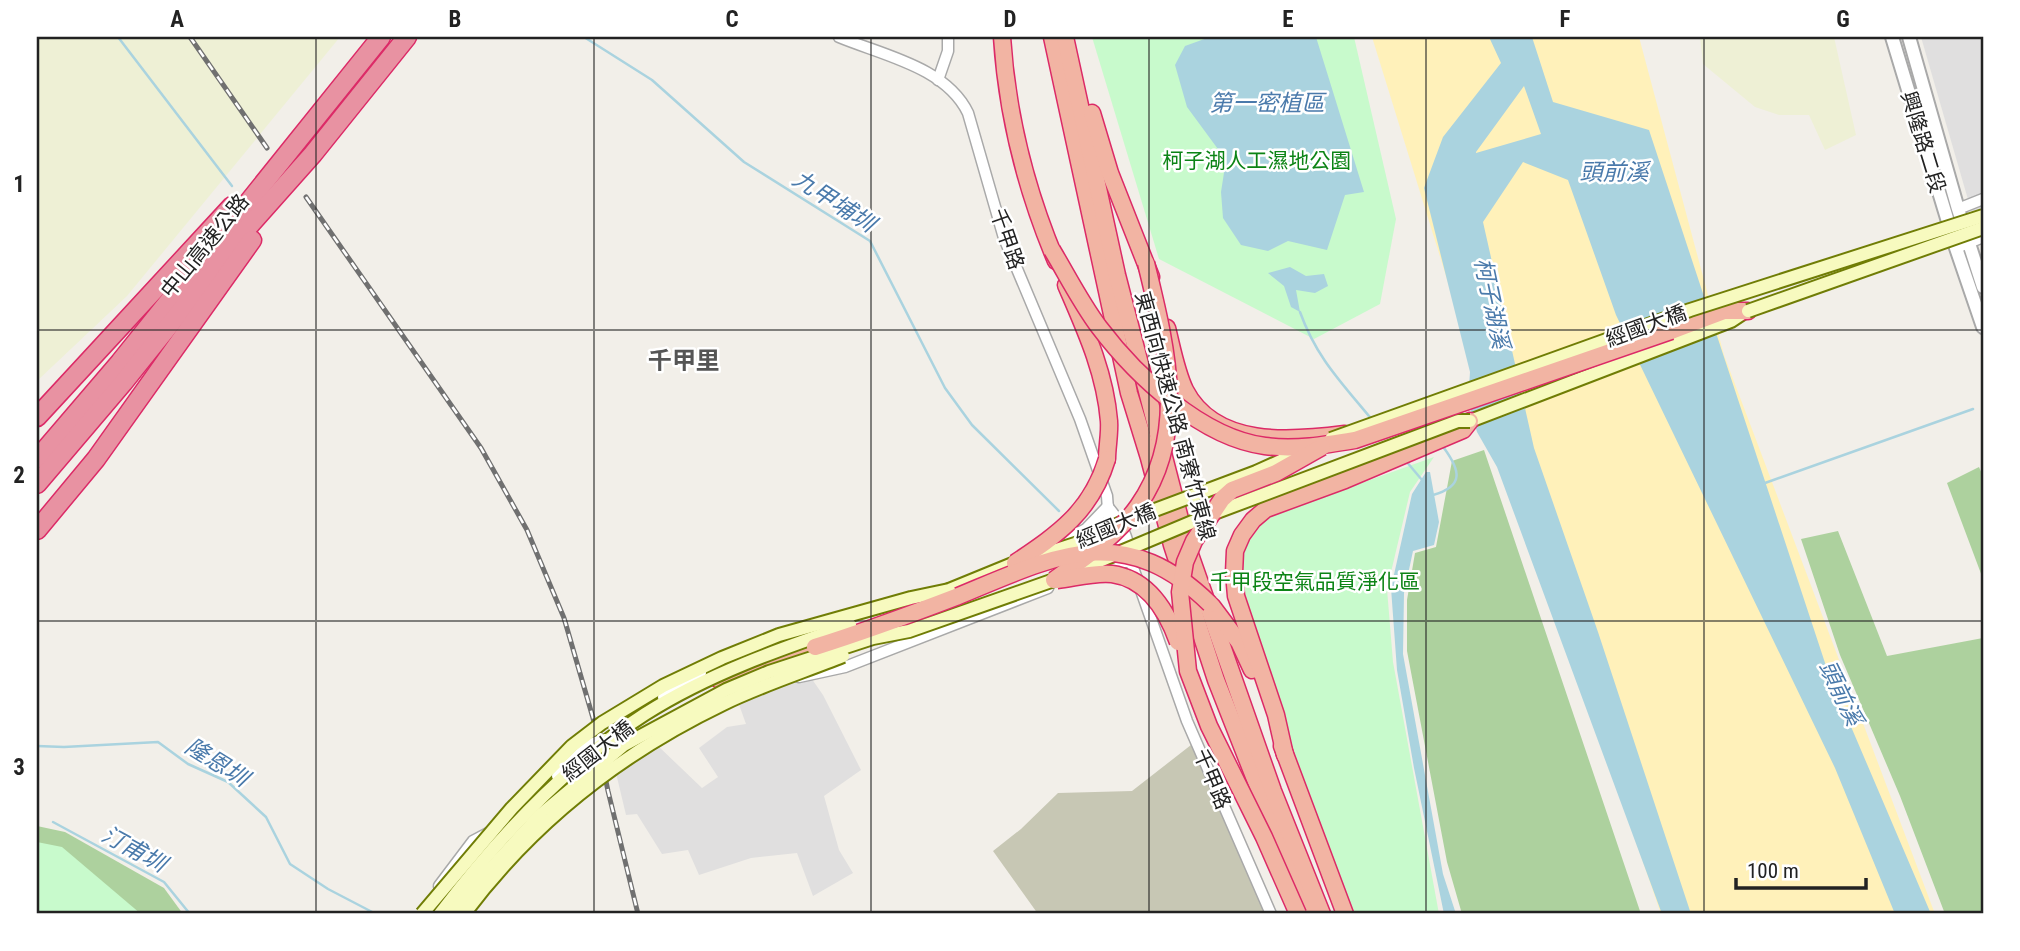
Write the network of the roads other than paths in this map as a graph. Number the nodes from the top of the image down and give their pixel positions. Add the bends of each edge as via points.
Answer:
1 (381, 37) edge
2 (407, 37) edge
3 (839, 37) edge
4 (948, 37) edge
5 (1002, 37) edge
6 (1892, 37) edge
7 (1909, 37) edge
8 (1062, 41) edge
9 (938, 80) junction
10 (338, 89) junction
11 (313, 154) junction
12 (1978, 201) edge
13 (1958, 209) junction
14 (1983, 216) edge
15 (1983, 226) edge
16 (1983, 237) edge
17 (1969, 242) junction
18 (1956, 248) junction
19 (1052, 250) junction
20 (1146, 263) junction
21 (1983, 287) edge
22 (1748, 311) junction
23 (1983, 327) edge
24 (37, 417) edge
25 (1471, 421) junction
26 (1345, 433) junction
27 (37, 458) edge
28 (37, 484) edge
29 (1108, 506) junction
30 (1209, 515) junction
31 (1123, 522) junction
32 (38, 527) edge
33 (1069, 538) junction
34 (1131, 562) junction
35 (1015, 563) junction
36 (1086, 572) junction
37 (1054, 580) junction
38 (949, 590) junction
39 (878, 606) junction
40 (846, 612) junction
41 (909, 631) junction
42 (890, 648) junction
43 (865, 658) junction
44 (853, 663) junction
45 (1188, 671) junction
46 (704, 683) junction
47 (602, 723) junction
48 (613, 737) junction
49 (589, 744) junction
50 (572, 746) junction
51 (1285, 755) junction
52 (627, 758) junction
53 (540, 827) junction
54 (473, 841) junction
55 (523, 852) junction
56 (1291, 855) junction
57 (420, 914) edge
58 (432, 914) edge
59 (440, 914) edge
60 (452, 914) edge
61 (457, 914) edge
62 (464, 914) edge
63 (470, 914) edge
64 (1271, 914) edge
65 (1298, 914) edge
66 (1308, 914) edge
67 (1322, 914) edge
68 (1345, 914) edge

1 - 10 highway, 中山高速公路
2 - 11 highway, 中山高速公路
3 - 9 street, 千甲路
4 - 9 street
5 - 19 highway via 1019,148
6 - 18 street, 興隆路二段
7 - 13 street, 興隆路二段
8 - 20 highway
8 - 56 highway, 東西向快速公路 南寮竹東線 via 1187,546
9 - 29 street, 千甲路 via 957,94 968,113 1004,238 1080,419
10 - 24 highway
10 - 27 highway, 中山高速公路
11 - 28 highway, 中山高速公路
11 - 32 highway via 96,459
12 - 13 street
12 - 15 street
13 - 17 street, 興隆路二段
14 - 26 main road, 經國大橋, bridge via 1690,310
15 - 22 main road, 經國大橋, bridge
16 - 17 street
17 - 18 street
17 - 21 street, 興隆路二段
18 - 23 street, 興隆路二段
19 - 22 highway, bridge via 1099,327 1139,373 1220,433 1264,446 1309,447 1355,440 1724,311
19 - 35 highway, bridge via 1099,367 1109,423 1107,459 1079,514
20 - 26 highway, bridge via 1185,389 1208,417 1224,428 1272,438 1301,440
20 - 31 highway, bridge via 1161,324 1170,414 1156,473 1138,507
22 - 25 main road, 經國大橋
25 - 30 main road, 經國大橋, bridge via 1458,421
25 - 51 highway via 1463,430 1266,509 1242,535 1235,551 1236,596
26 - 30 highway, bridge via 1276,473 1232,490
26 - 31 main road, 經國大橋, bridge
29 - 33 street via 1086,529
29 - 34 street, 千甲路 via 1130,546
30 - 37 main road, 經國大橋, bridge
30 - 45 highway, bridge via 1189,551 1182,577
31 - 35 main road, 經國大橋, bridge via 1081,542
31 - 37 highway, bridge
33 - 36 street via 1067,549 1075,567
33 - 39 street via 987,580 920,605
34 - 36 street
34 - 64 street, 千甲路 via 1187,721
35 - 38 main road, 經國大橋
36 - 42 street
37 - 41 main road, 經國大橋, bridge
37 - 45 highway, bridge via 1112,574 1148,591 1172,623
38 - 46 main road, 經國大橋, bridge via 772,652
38 - 47 main road, bridge via 779,635 663,686
39 - 40 street
39 - 42 street via 889,622
40 - 43 street
40 - 44 street via 806,621 678,673 625,704 621,713 634,737 652,740 769,688
40 - 47 street, bridge via 819,631 701,674 629,718
41 - 52 main road, bridge via 741,696
41 - 60 main road, 經國大橋, bridge via 873,638 726,690 624,745 539,816
42 - 43 street
43 - 44 street
44 - 52 street, bridge via 826,660 724,698 643,742
45 - 65 highway, bridge via 1209,726
46 - 48 main road, 經國大橋, bridge via 646,713
46 - 51 highway, bridge via 873,629 1046,560 1099,551 1129,554 1176,574 1225,621 1251,666
47 - 50 main road, bridge
48 - 49 street, bridge
48 - 59 main road, 經國大橋, bridge via 508,832
49 - 50 street, bridge
49 - 58 street, bridge via 488,845
50 - 57 main road, bridge
51 - 68 highway
52 - 53 main road, bridge
53 - 61 street, bridge via 520,841
53 - 62 main road, bridge
54 - 55 street via 497,852
54 - 55 street via 488,832 536,838
54 - 57 street
55 - 63 street
56 - 66 highway, 東西向快速公路 南寮竹東線
56 - 67 highway, 東西向快速公路 南寮竹東線

